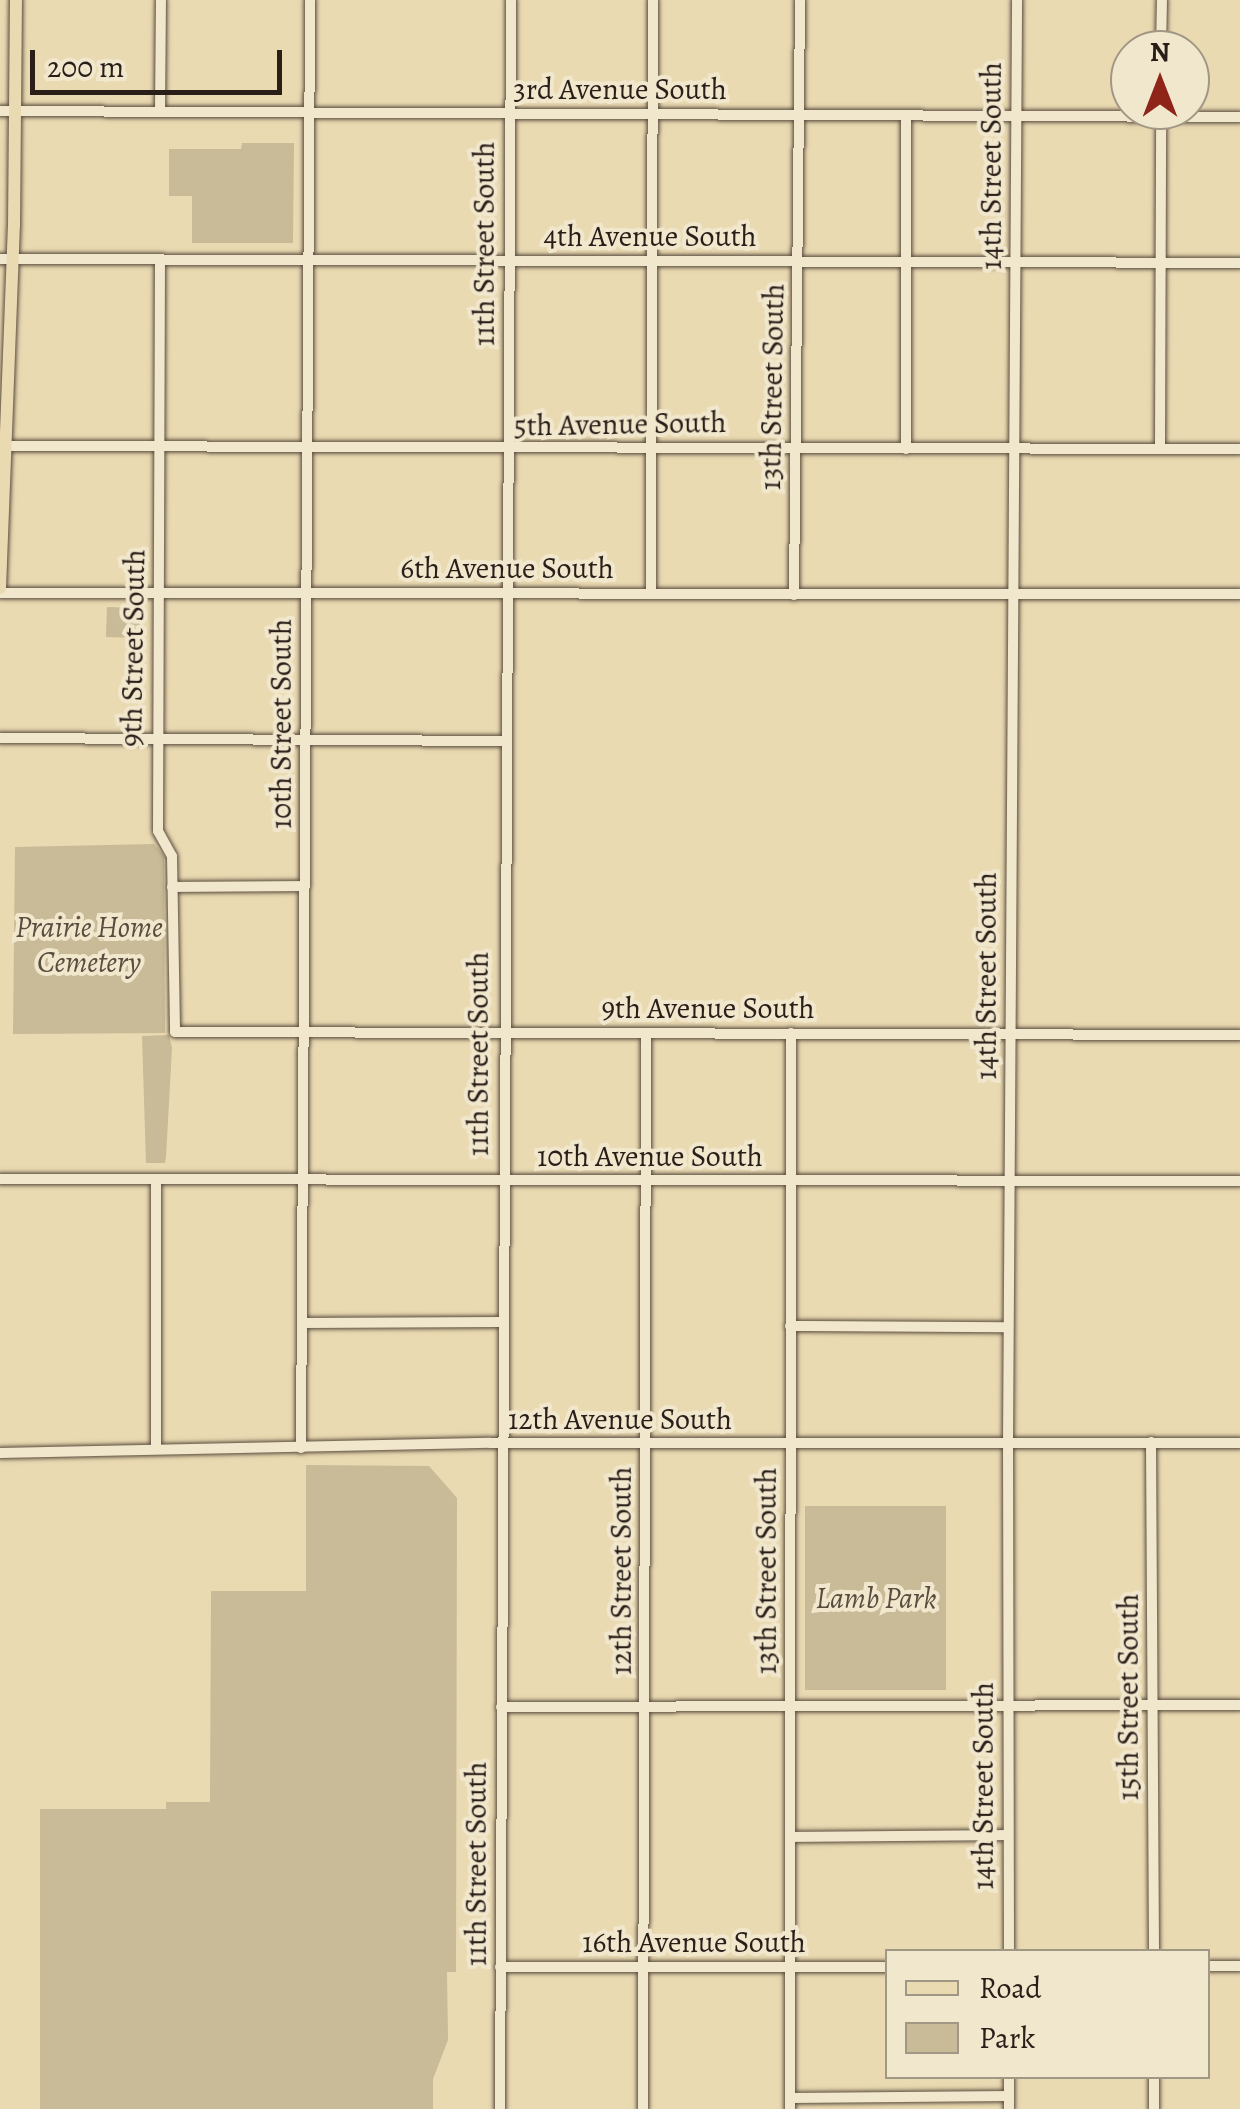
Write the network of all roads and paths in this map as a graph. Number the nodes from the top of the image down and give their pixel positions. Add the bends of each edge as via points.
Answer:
1 (16, 0) edge
2 (161, 0) edge
3 (310, 0) edge
4 (511, 0) edge
5 (654, 0) edge
6 (800, 0) edge
7 (1018, 0) edge
8 (1162, 0) edge
9 (1162, 30) edge
10 (0, 111) edge
11 (15, 111) junction
12 (160, 112) junction
13 (309, 112) junction
14 (510, 113) junction
15 (652, 114) junction
16 (799, 114) junction
17 (1110, 114) edge
18 (906, 115) junction
19 (1210, 115) edge
20 (1016, 116) junction
21 (1240, 116) edge
22 (1160, 130) edge
23 (6, 259) edge
24 (160, 259) junction
25 (308, 260) junction
26 (508, 260) junction
27 (650, 261) junction
28 (798, 262) junction
29 (906, 262) junction
30 (1016, 262) junction
31 (1162, 263) junction
32 (1240, 263) edge
33 (2, 446) edge
34 (650, 448) junction
35 (796, 448) junction
36 (1160, 448) junction
37 (160, 449) junction
38 (307, 449) junction
39 (906, 449) junction
40 (1240, 449) edge
41 (507, 450) junction
42 (1014, 450) junction
43 (0, 590) edge
44 (160, 593) junction
45 (306, 593) junction
46 (508, 593) junction
47 (650, 594) junction
48 (794, 594) junction
49 (1240, 594) edge
50 (1014, 596) junction
51 (0, 738) edge
52 (157, 740) junction
53 (306, 740) junction
54 (505, 741) junction
55 (172, 886) junction
56 (305, 886) junction
57 (175, 1032) joint
58 (304, 1032) junction
59 (504, 1033) junction
60 (646, 1033) junction
61 (790, 1033) junction
62 (1010, 1034) junction
63 (1240, 1034) edge
64 (0, 1179) edge
65 (156, 1180) junction
66 (303, 1180) junction
67 (502, 1180) junction
68 (644, 1181) junction
69 (1009, 1181) junction
70 (1240, 1181) edge
71 (790, 1182) junction
72 (501, 1322) junction
73 (302, 1323) junction
74 (790, 1326) junction
75 (1008, 1326) junction
76 (1151, 1442) junction
77 (1008, 1443) junction
78 (1240, 1443) edge
79 (501, 1444) junction
80 (791, 1444) junction
81 (645, 1445) junction
82 (156, 1448) junction
83 (302, 1448) junction
84 (0, 1453) edge
85 (1154, 1704) junction
86 (1240, 1705) edge
87 (502, 1706) junction
88 (790, 1706) junction
89 (1008, 1706) junction
90 (646, 1707) junction
91 (1007, 1835) junction
92 (790, 1837) junction
93 (1009, 1949) edge
94 (1154, 1949) edge
95 (1210, 1966) edge
96 (1240, 1966) edge
97 (790, 1967) junction
98 (500, 1968) junction
99 (645, 1968) junction
100 (885, 1968) edge
101 (1009, 2079) edge
102 (1154, 2079) edge
103 (1008, 2096) junction
104 (790, 2103) edge
105 (500, 2109) edge
106 (644, 2109) edge
107 (1009, 2109) edge
108 (1154, 2109) edge

1 - 11 main road
2 - 12 street
3 - 13 street, 10th Street South
4 - 14 street, 11th Street South
5 - 15 street
6 - 16 street, 13th Street South
7 - 20 street, 14th Street South
8 - 9 street
10 - 11 street, 3rd Avenue South
11 - 12 street, 3rd Avenue South
11 - 23 main road
12 - 13 street, 3rd Avenue South
13 - 14 street, 3rd Avenue South
13 - 25 street, 10th Street South
14 - 15 street, 3rd Avenue South
14 - 26 street, 11th Street South
15 - 16 street, 3rd Avenue South
15 - 27 street
16 - 18 street, 3rd Avenue South
16 - 28 street, 13th Street South
17 - 20 street, 3rd Avenue South
18 - 20 street, 3rd Avenue South
18 - 29 street
19 - 21 street, 3rd Avenue South
20 - 30 street, 14th Street South
22 - 31 street
23 - 24 street, 4th Avenue South
23 - 33 main road
24 - 25 street, 4th Avenue South
24 - 37 street, 9th Street South
25 - 26 street, 4th Avenue South
25 - 38 street, 10th Street South
26 - 27 street, 4th Avenue South
26 - 41 street, 11th Street South
27 - 28 street, 4th Avenue South
27 - 34 street
28 - 29 street, 4th Avenue South
28 - 35 street, 13th Street South
29 - 30 street, 4th Avenue South
29 - 39 street
30 - 31 street, 4th Avenue South
30 - 42 street, 14th Street South
31 - 32 street, 4th Avenue South
31 - 36 street
33 - 37 street, 5th Avenue South
33 - 43 main road
34 - 35 street, 5th Avenue South
34 - 41 street, 5th Avenue South
34 - 47 street
35 - 39 street, 5th Avenue South
35 - 48 street, 13th Street South
36 - 40 street, 5th Avenue South
36 - 42 street, 5th Avenue South
37 - 38 street, 5th Avenue South
37 - 44 street, 9th Street South
38 - 41 street, 5th Avenue South
38 - 45 street, 10th Street South
39 - 42 street, 5th Avenue South
41 - 46 street, 11th Street South
42 - 50 street, 14th Street South
43 - 44 street, 6th Avenue South
44 - 45 street, 6th Avenue South
44 - 52 street, 9th Street South
45 - 46 street, 6th Avenue South
45 - 53 street, 10th Street South
46 - 47 street, 6th Avenue South
46 - 54 street, 11th Street South
47 - 48 street, 6th Avenue South
48 - 50 street, 6th Avenue South
49 - 50 street, 6th Avenue South
50 - 62 street, 14th Street South
51 - 52 street
52 - 53 street
52 - 55 street, 9th Street South via 158,831 172,856
53 - 54 street
53 - 56 street, 10th Street South
54 - 59 street, 11th Street South
55 - 56 street
55 - 57 street, 9th Street South
56 - 58 street, 10th Street South
57 - 58 street, 9th Avenue South
58 - 59 street, 9th Avenue South
58 - 66 street, 10th Street South
59 - 60 street, 9th Avenue South
59 - 67 street, 11th Street South
60 - 61 street, 9th Avenue South
60 - 68 street, 12th Street South
61 - 62 street, 9th Avenue South
61 - 71 street, 13th Street South
62 - 63 street, 9th Avenue South
62 - 69 street, 14th Street South
64 - 65 street, 10th Avenue South
65 - 66 street, 10th Avenue South
65 - 82 street
66 - 67 street, 10th Avenue South
66 - 73 street, 10th Street South
67 - 68 street, 10th Avenue South
67 - 72 street, 11th Street South
68 - 71 street, 10th Avenue South
68 - 81 street, 12th Street South
69 - 70 street, 10th Avenue South
69 - 71 street, 10th Avenue South
69 - 75 street, 14th Street South
71 - 74 street, 13th Street South
72 - 73 street
72 - 79 street, 11th Street South
73 - 83 street, 10th Street South
74 - 75 street
74 - 80 street, 13th Street South
75 - 77 street, 14th Street South
76 - 77 street, 12th Avenue South
76 - 78 street, 12th Avenue South
76 - 85 street, 15th Street South
77 - 80 street, 12th Avenue South
77 - 89 street, 14th Street South
79 - 81 street, 12th Avenue South
79 - 83 street, 12th Avenue South
79 - 87 street, 11th Street South
80 - 81 street, 12th Avenue South
80 - 88 street, 13th Street South
81 - 90 street, 12th Street South
82 - 83 street, 12th Avenue South
82 - 84 street, 12th Avenue South
85 - 86 street
85 - 89 street
85 - 94 street, 15th Street South
87 - 90 street
87 - 98 street, 11th Street South
88 - 89 street
88 - 90 street
88 - 92 street, 13th Street South
89 - 91 street, 14th Street South
90 - 99 street, 12th Street South
91 - 92 street
91 - 93 street, 14th Street South
92 - 97 street, 13th Street South
95 - 96 street
97 - 99 street, 16th Avenue South
97 - 100 street, 16th Avenue South
97 - 104 street, 13th Street South
98 - 99 street, 16th Avenue South
98 - 105 street, 11th Street South
99 - 106 street, 12th Street South
101 - 103 street
102 - 108 street
103 - 104 street
103 - 107 street

